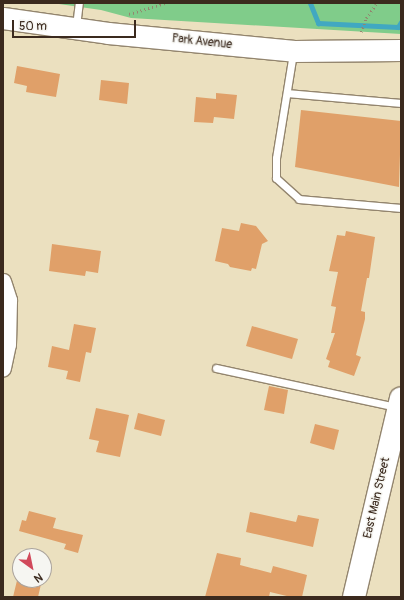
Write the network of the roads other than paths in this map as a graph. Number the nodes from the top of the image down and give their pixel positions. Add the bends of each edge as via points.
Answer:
1 (79, 3) edge
2 (3, 18) edge
3 (76, 28) junction
4 (401, 50) edge
5 (294, 51) junction
6 (287, 93) junction
7 (401, 103) edge
8 (401, 208) edge
9 (3, 281) edge
10 (3, 368) edge
11 (216, 368) dead end
12 (400, 403) edge
13 (354, 597) edge

1 - 3 lane
2 - 3 main road, Park Avenue
3 - 5 main road, Park Avenue
4 - 5 main road, Park Avenue
5 - 6 lane
6 - 7 lane
6 - 8 lane via 276,158 276,178 299,199
9 - 10 street via 9,300 8,344
11 - 12 lane
12 - 13 main road, East Main Street

